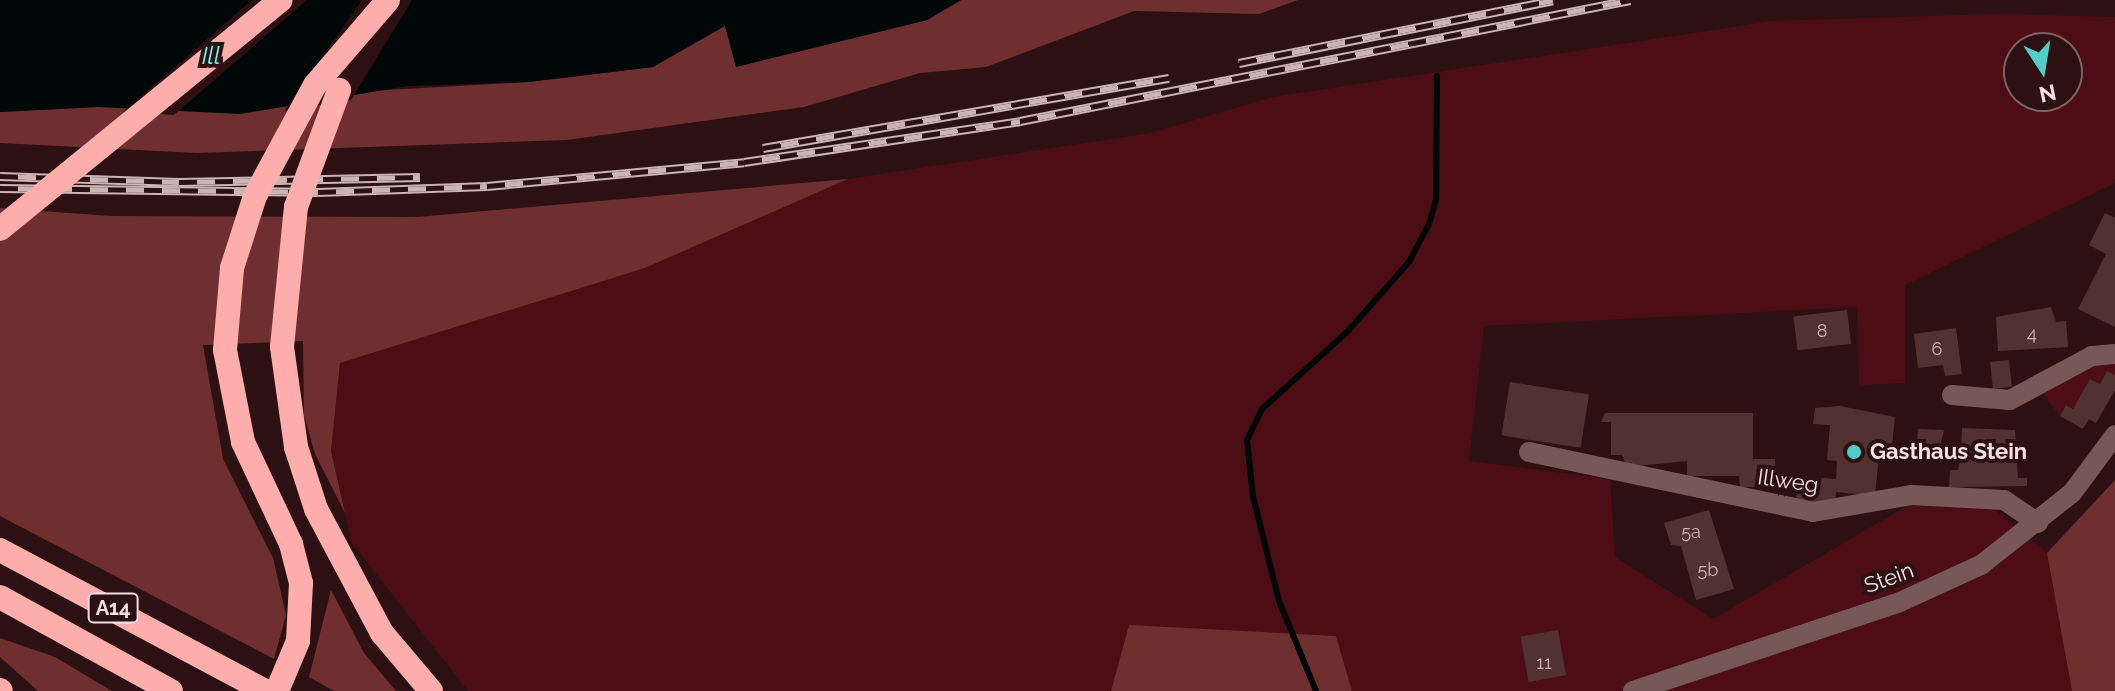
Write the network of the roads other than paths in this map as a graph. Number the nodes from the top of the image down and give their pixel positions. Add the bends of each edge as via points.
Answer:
1 (281, 0) edge
2 (388, 0) edge
3 (371, 23) junction
4 (0, 229) edge
5 (2115, 354) edge
6 (1952, 395) dead end
7 (2115, 435) edge
8 (1529, 452) dead end
9 (2038, 523) junction
10 (0, 550) edge
11 (0, 597) edge
12 (171, 691) edge
13 (265, 691) edge
14 (277, 691) edge
15 (431, 691) edge
16 (1633, 691) edge

1 - 4 highway, bridge
2 - 3 highway
3 - 14 highway, bridge via 315,85 255,196 232,268 225,350 237,424 301,583 298,641
3 - 15 highway, bridge via 313,149 296,207 282,347 296,447 316,509 382,633
5 - 6 street via 2092,356 2010,400
7 - 9 street, Stein via 2072,493
8 - 9 street, Illweg via 1813,512 1911,495 2004,500
9 - 16 street, Stein via 1981,565 1900,602
10 - 13 highway, A14
11 - 12 highway, A14

